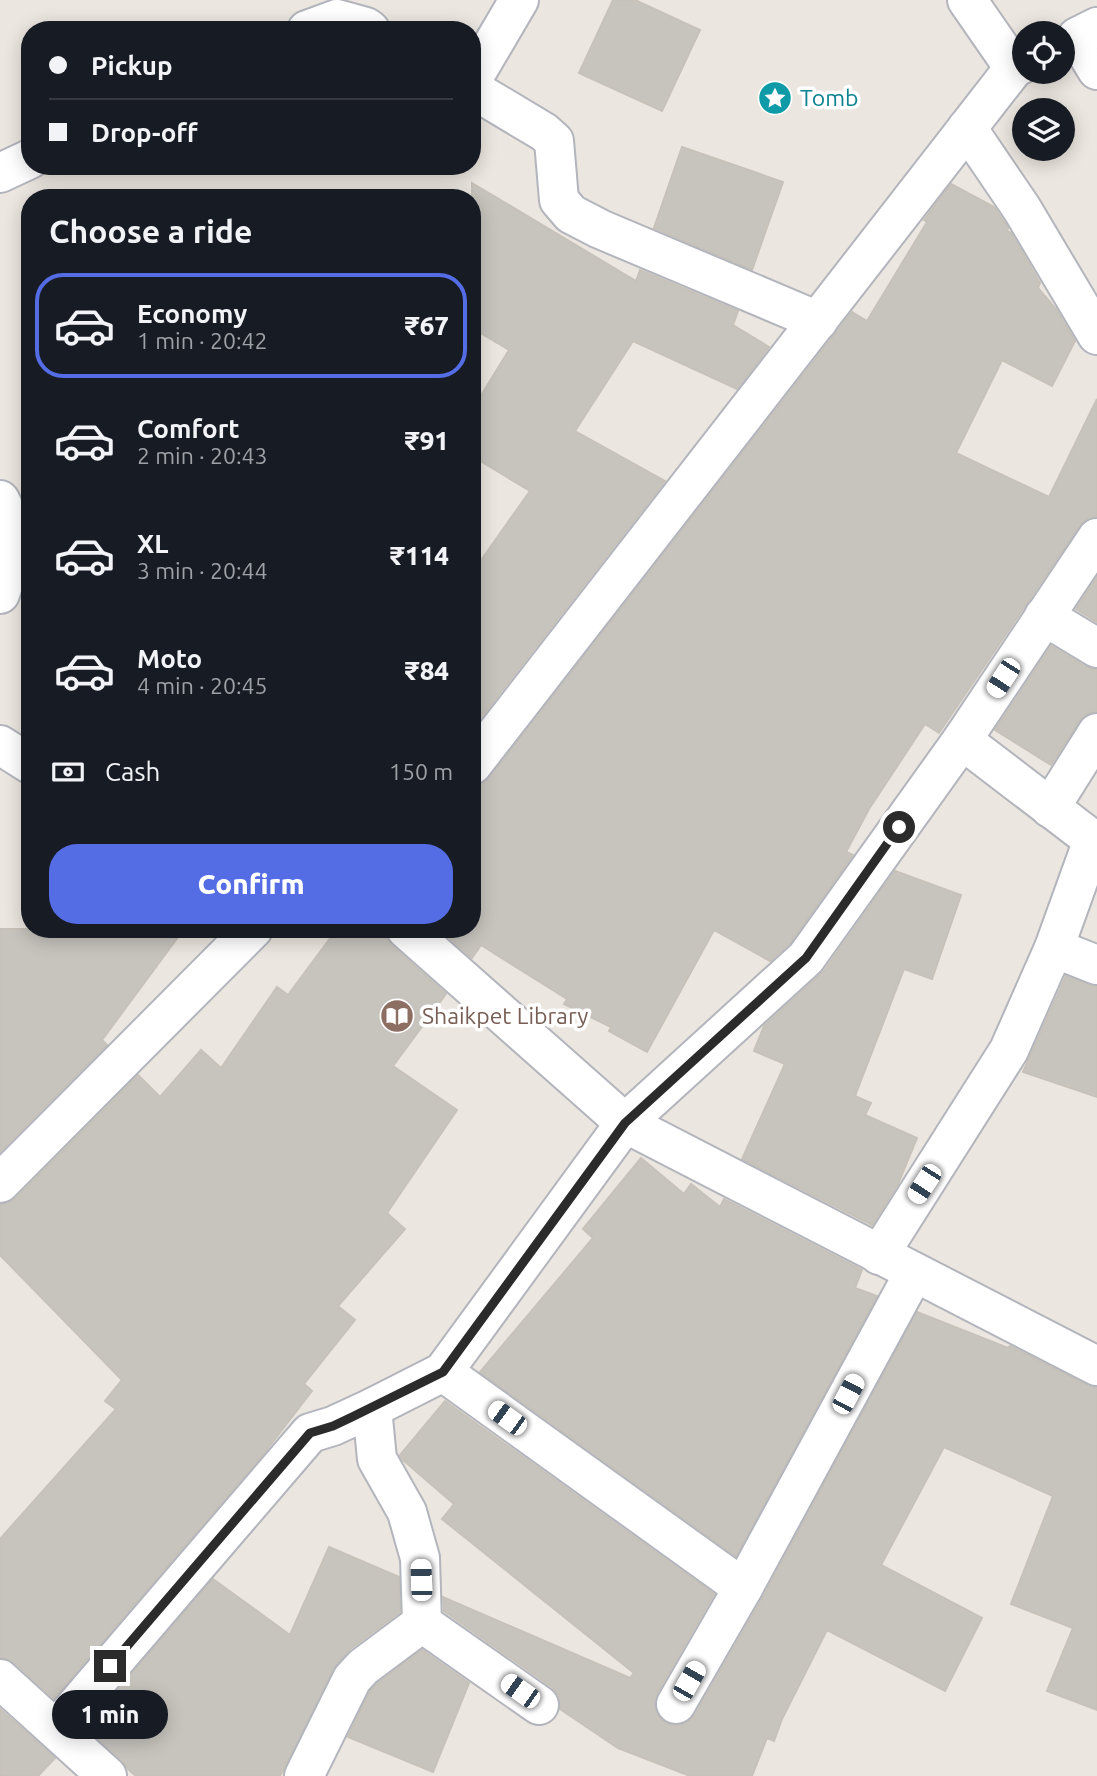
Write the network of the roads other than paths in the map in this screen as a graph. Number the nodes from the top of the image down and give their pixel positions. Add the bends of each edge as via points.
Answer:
1 (519, 0) edge
2 (967, 0) edge
3 (1079, 36) edge
4 (1012, 56) edge
5 (481, 65) edge
6 (1097, 70) edge
7 (1012, 73) edge
8 (481, 94) edge
9 (967, 128) junction
10 (21, 163) edge
11 (0, 173) edge
12 (818, 321) junction
13 (1097, 335) edge
14 (12, 518) edge
15 (1097, 538) edge
16 (0, 594) edge
17 (1044, 616) junction
18 (1097, 648) edge
19 (1097, 733) edge
20 (961, 740) junction
21 (0, 745) edge
22 (481, 753) edge
23 (21, 758) edge
24 (1050, 808) junction
25 (1095, 841) edge
26 (243, 938) edge
27 (416, 938) edge
28 (1054, 948) junction
29 (1097, 965) edge
30 (625, 1123) junction
31 (0, 1183) edge
32 (878, 1255) junction
33 (914, 1273) junction
34 (1097, 1366) edge
35 (443, 1372) junction
36 (372, 1408) junction
37 (743, 1588) junction
38 (422, 1623) junction
39 (0, 1678) edge
40 (676, 1704) dead end
41 (539, 1705) dead end
42 (56, 1729) junction
43 (107, 1776) edge
44 (304, 1776) edge

1 - 5 street
2 - 4 street
3 - 6 street
7 - 9 street
8 - 12 street via 554,141 559,200 571,214
9 - 12 street
9 - 13 street
10 - 11 street
12 - 22 street
14 - 16 street via 9,568
15 - 17 street
17 - 18 street
17 - 20 street
19 - 24 street
20 - 24 street
20 - 30 street via 806,958
21 - 23 street
24 - 25 street
25 - 28 street
26 - 31 street
27 - 30 street
28 - 29 street
28 - 32 street via 1009,1050
30 - 32 street
30 - 35 street
32 - 33 street
33 - 34 street
33 - 37 street
35 - 36 street
35 - 37 street
36 - 38 street via 377,1460 407,1512 420,1558
36 - 42 street via 310,1433
37 - 40 street
38 - 41 street
38 - 44 street via 352,1679
39 - 42 street
42 - 43 street

